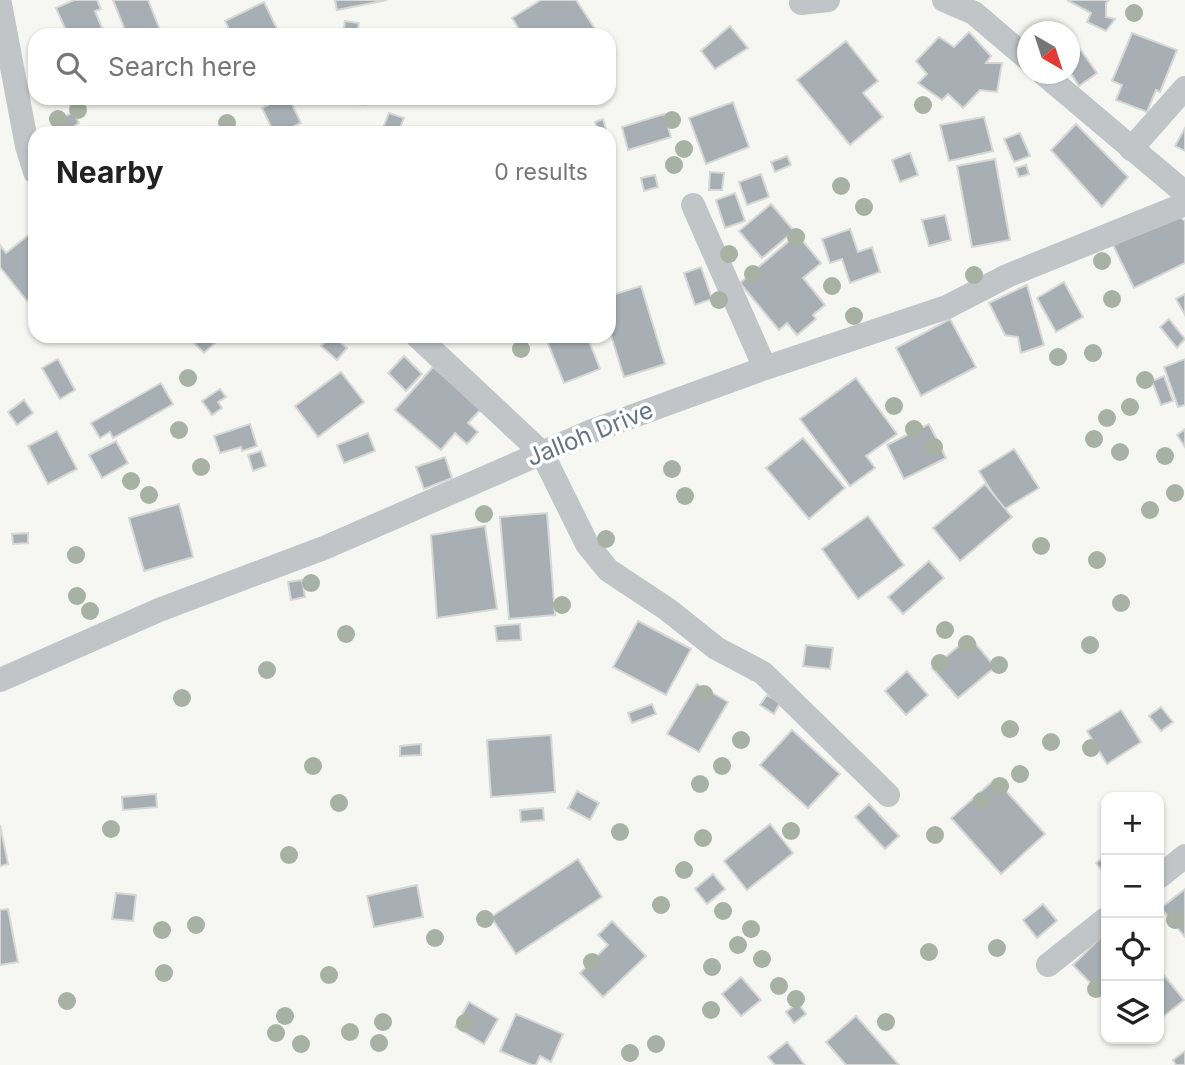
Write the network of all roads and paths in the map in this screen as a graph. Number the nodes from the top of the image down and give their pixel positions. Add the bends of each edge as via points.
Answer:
1 (828, 0) edge
2 (944, 0) edge
3 (1, 2) edge
4 (801, 3) dead end
5 (1017, 50) edge
6 (1056, 84) edge
7 (1185, 88) edge
8 (8, 97) edge
9 (1132, 149) junction
10 (28, 153) edge
11 (1185, 193) edge
12 (1185, 204) edge
13 (693, 205) dead end
14 (424, 343) edge
15 (765, 368) junction
16 (542, 453) junction
17 (0, 680) edge
18 (888, 796) dead end
19 (1185, 856) edge
20 (1164, 873) edge
21 (1101, 923) edge
22 (1048, 965) dead end

1 - 4 street
2 - 5 street via 974,13
3 - 8 street
6 - 9 street
7 - 9 street
8 - 10 street
9 - 11 street
12 - 15 street, Jalloh Drive via 1007,276 947,307
13 - 15 street
14 - 16 street
15 - 16 street, Jalloh Drive via 592,430
16 - 17 street, Jalloh Drive
16 - 18 street via 587,544 608,570 716,648 763,673
19 - 20 street
21 - 22 street

